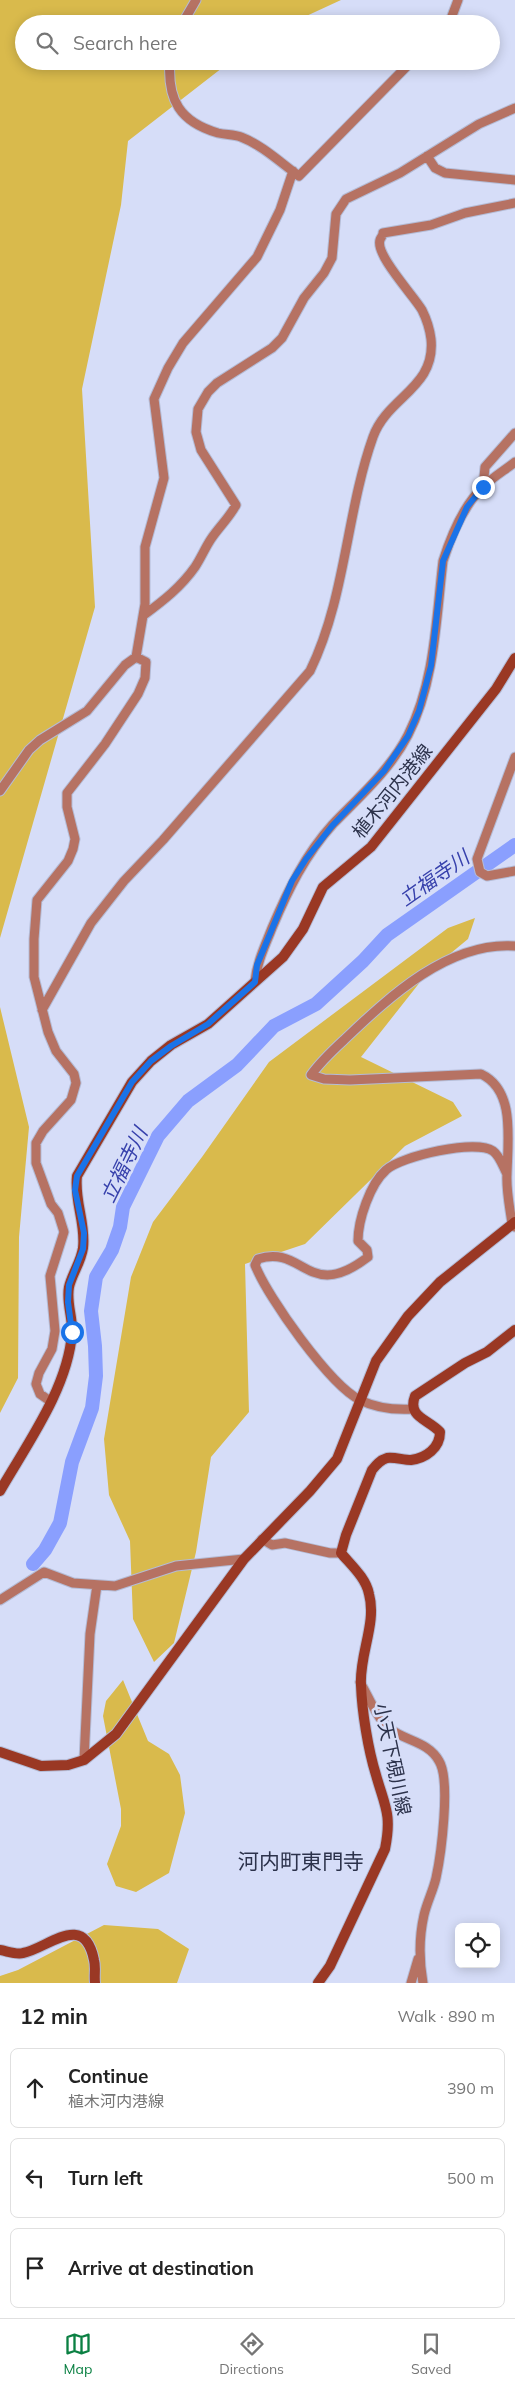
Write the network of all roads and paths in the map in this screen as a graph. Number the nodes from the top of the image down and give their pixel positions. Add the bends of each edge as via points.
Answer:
1 (196, 0) edge
2 (458, 0) edge
3 (187, 15) edge
4 (452, 15) edge
5 (169, 70) edge
6 (403, 70) edge
7 (515, 108) edge
8 (427, 156) junction
9 (293, 172) junction
10 (515, 180) edge
11 (514, 204) edge
12 (515, 433) edge
13 (515, 462) edge
14 (483, 487) junction
15 (144, 615) junction
16 (136, 657) junction
17 (515, 658) edge
18 (515, 757) edge
19 (0, 791) edge
20 (515, 871) edge
21 (515, 946) edge
22 (255, 982) junction
23 (42, 1010) junction
24 (507, 1174) junction
25 (514, 1225) edge
26 (515, 1330) edge
27 (360, 1400) junction
28 (50, 1401) junction
29 (413, 1410) junction
30 (0, 1491) edge
31 (262, 1539) junction
32 (341, 1553) junction
33 (244, 1559) junction
34 (98, 1585) junction
35 (0, 1600) edge
36 (360, 1682) junction
37 (0, 1752) edge
38 (84, 1760) junction
39 (0, 1950) edge
40 (420, 1954) junction
41 (96, 1983) edge
42 (318, 1983) edge
43 (411, 1983) edge
44 (423, 1983) edge

1 - 3 street
2 - 4 street
5 - 9 street via 168,80 178,110 195,125 253,142
6 - 9 street via 299,176
7 - 8 street via 479,124
8 - 10 street via 435,168 444,173
8 - 15 street via 346,199 336,214 332,258 304,298 282,338 208,392 198,409 196,432 201,450 236,505 184,581
9 - 15 street via 280,210 257,257 184,343 154,399 164,478 145,547
11 - 23 street via 465,213 431,225 383,233 380,240 382,252 423,312 431,339 430,357 426,373 417,386 391,406 374,436 322,646 310,671 124,881 91,923
12 - 14 street via 485,467
13 - 14 street
14 - 22 street via 467,507 443,561 431,666 419,711 408,736 384,771 332,826 292,881 257,965
15 - 16 street
16 - 19 street via 125,665 87,710 28,750
16 - 23 street via 146,662 145,678 105,744 67,793 75,839 73,849 68,861 37,900 34,977
17 - 22 main road, 植木河内港線 via 496,689 372,847 323,887 298,936 283,956
18 - 20 street via 477,859 480,872 487,876
21 - 24 street via 490,946 428,972 350,1033 322,1059 311,1076 350,1080 481,1074 492,1078 505,1087 513,1108
22 - 28 main road, 植木河内港線 via 208,1024 151,1061 132,1082 77,1176 75,1190 82,1219 83,1249 69,1285 72,1332 61,1380
23 - 28 street via 56,1051 74,1074 76,1083 71,1100 36,1143 36,1163 64,1232 50,1276 55,1331 52,1349 36,1384 40,1394
24 - 25 street
24 - 27 street via 492,1150 480,1146 435,1150 418,1155 386,1169 372,1190 358,1232 358,1240 367,1250 368,1257 354,1268 328,1277 280,1258 258,1259 255,1265 261,1280 291,1326 343,1388
25 - 27 main road via 440,1282 408,1316 376,1361
26 - 29 main road via 487,1352 464,1363 415,1396
27 - 29 street via 396,1410
27 - 31 main road via 337,1459
28 - 30 main road, 植木河内港線
29 - 32 main road via 440,1432 440,1440 434,1450 423,1456 411,1460 386,1458 378,1462 372,1470
31 - 32 street via 272,1544 285,1542
31 - 33 main road
32 - 36 main road, 小天下硯川線 via 370,1595
33 - 34 street via 176,1566 115,1586
33 - 38 main road via 116,1734
34 - 35 street via 68,1582 44,1572
34 - 38 street via 90,1634
36 - 40 street via 384,1723 429,1749 442,1769 442,1847 436,1880 424,1914
36 - 42 main road, 小天下硯川線 via 375,1775 388,1808 388,1834 385,1849 330,1966
37 - 38 main road via 42,1766 68,1765
39 - 41 main road via 20,1954 64,1935 76,1935 83,1939 94,1960
40 - 43 street
40 - 44 street

